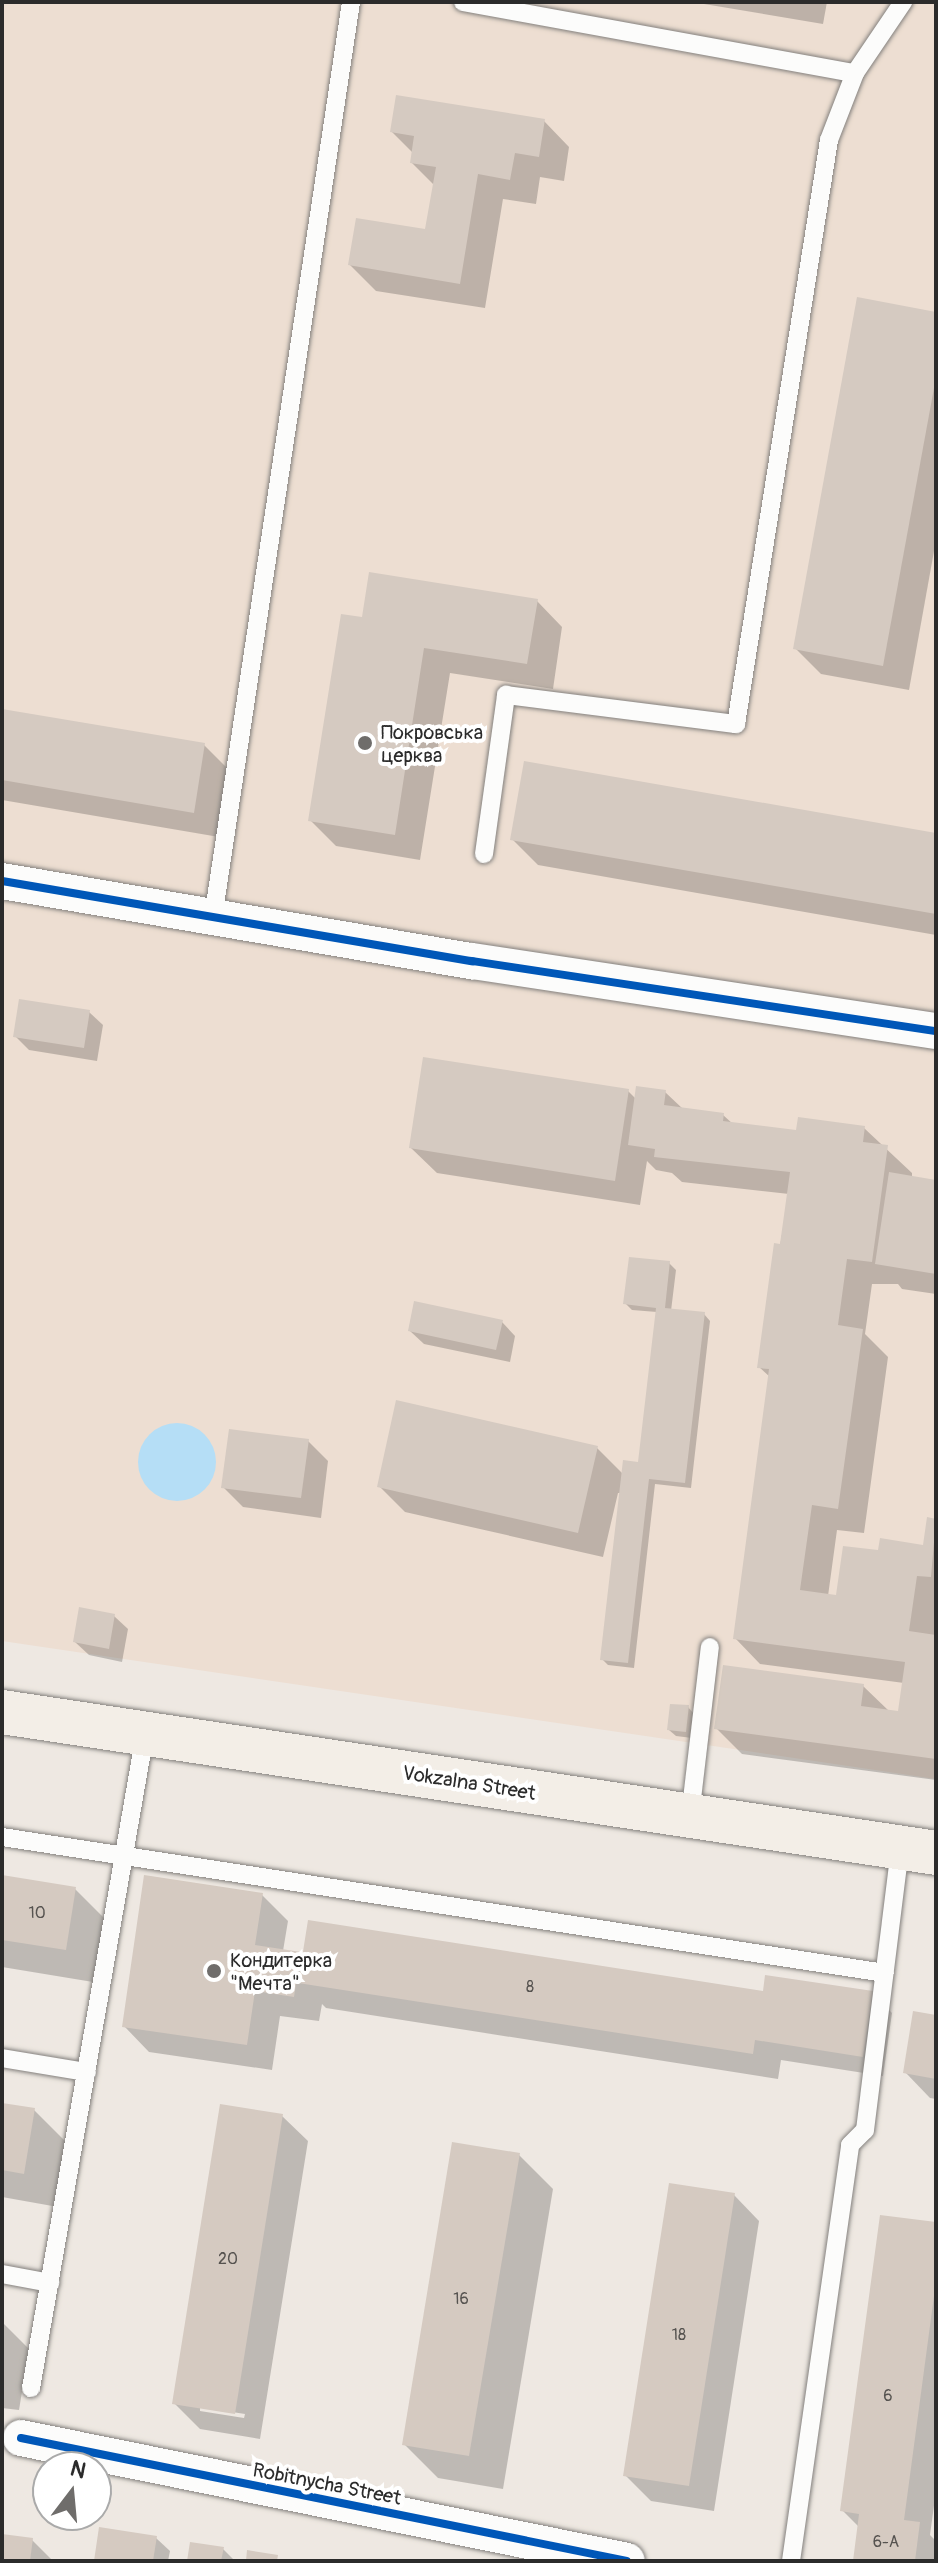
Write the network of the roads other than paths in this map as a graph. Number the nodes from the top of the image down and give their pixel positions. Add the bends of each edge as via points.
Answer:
1 (351, 2) edge
2 (463, 2) edge
3 (903, 2) edge
4 (855, 73) junction
5 (484, 854) dead end
6 (2, 881) edge
7 (213, 918) junction
8 (936, 1031) edge
9 (710, 1647) dead end
10 (2, 1712) edge
11 (145, 1734) junction
12 (690, 1816) junction
13 (2, 1837) edge
14 (918, 1850) edge
15 (121, 1856) junction
16 (885, 1973) junction
17 (2, 2058) edge
18 (87, 2072) junction
19 (2, 2274) edge
20 (50, 2283) junction
21 (31, 2388) dead end
22 (21, 2438) dead end
23 (627, 2561) edge
24 (791, 2561) edge

1 - 7 lane
2 - 4 lane
3 - 4 lane
4 - 5 lane via 829,140 736,724 506,695
6 - 7 street
7 - 8 street
9 - 12 lane
10 - 11 main road, Vokzalna Street
11 - 12 main road, Vokzalna Street
11 - 15 lane
12 - 14 main road, Vokzalna Street
13 - 15 lane
14 - 16 lane
15 - 16 lane
15 - 18 lane
16 - 24 lane via 865,2130 850,2145
17 - 18 lane
18 - 20 lane
19 - 20 lane
20 - 21 lane
22 - 23 street, Robitnycha Street

